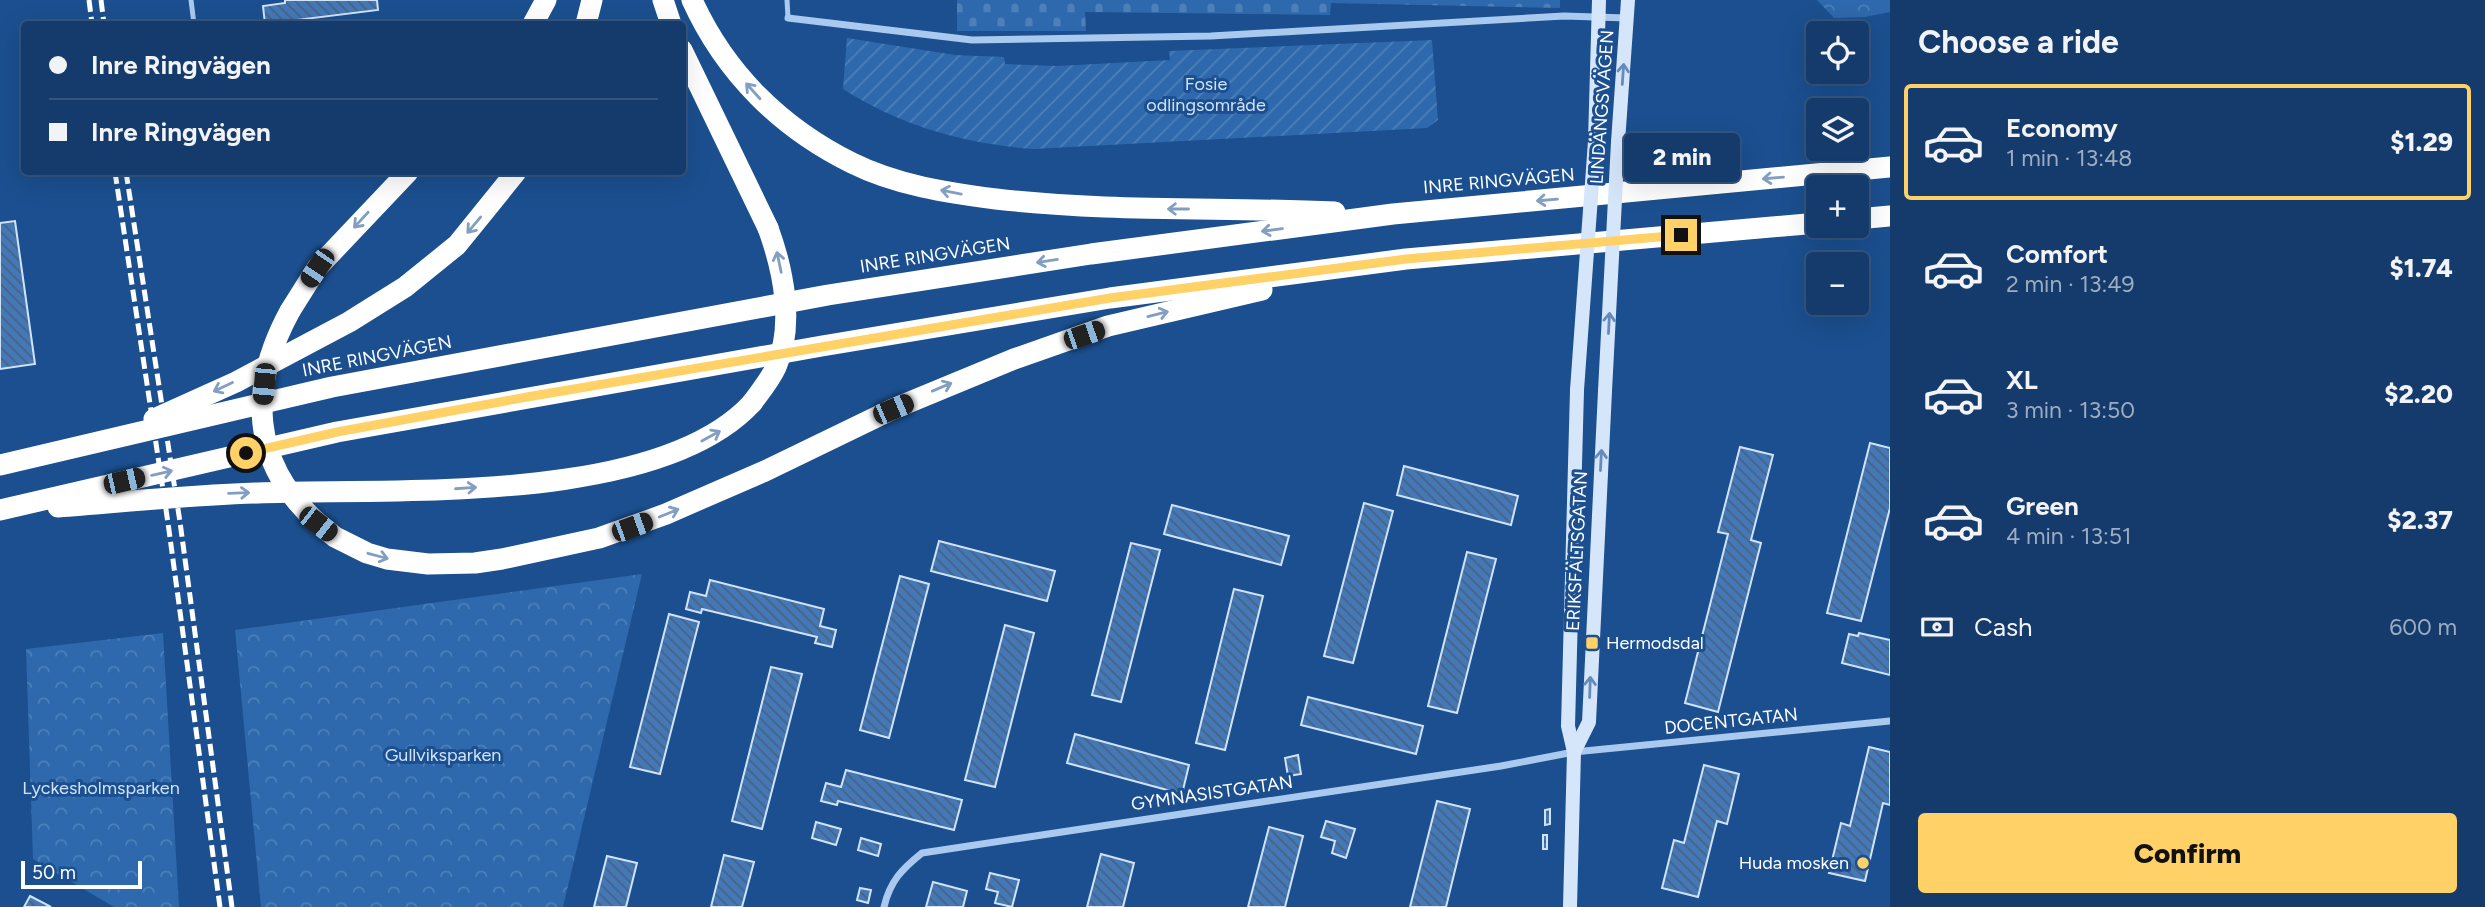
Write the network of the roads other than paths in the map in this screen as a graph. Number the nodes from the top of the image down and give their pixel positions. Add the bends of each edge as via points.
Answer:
1 (191, 0) edge
2 (546, 0) edge
3 (592, 0) edge
4 (663, 0) edge
5 (692, 0) edge
6 (787, 0) edge
7 (1599, 0) edge
8 (1628, 0) edge
9 (1599, 17) junction
10 (788, 18) joint
11 (1627, 18) junction
12 (194, 21) edge
13 (535, 21) edge
14 (587, 21) edge
15 (670, 21) edge
16 (686, 58) edge
17 (1890, 167) edge
18 (405, 175) edge
19 (514, 175) edge
20 (1393, 214) junction
21 (1890, 216) edge
22 (1869, 218) edge
23 (1806, 224) edge
24 (1406, 259) junction
25 (1577, 390) joint
26 (1605, 391) joint
27 (108, 440) junction
28 (0, 465) edge
29 (0, 512) edge
30 (1890, 720) edge
31 (1574, 752) junction
32 (884, 907) edge
33 (1570, 907) edge

1 - 12 lane
2 - 13 highway
3 - 14 highway
4 - 15 highway
20 -> 5 highway via 1030,203 900,181 854,164 803,136 776,114 731,66
6 - 10 lane
7 - 9 street, LINDÄNGSVÄGEN
8 - 11 street, LINDÄNGSVÄGEN
9 - 10 street via 1198,36 972,40
9 - 11 street
9 - 25 street, LINDÄNGSVÄGEN, bridge via 1591,218
26 -> 11 street, LINDÄNGSVÄGEN, bridge
29 -> 16 highway, bridge via 216,494 515,485 612,470 678,452 736,420 776,366 784,328 782,278 768,228
17 -> 20 highway, INRE RINGVÄGEN
18 -> 24 highway, bridge via 317,268 290,311 270,354 263,425 268,454 282,484 318,524 367,554 428,564 475,563 599,538 666,514 964,378 1108,326
19 -> 27 highway via 457,245 405,287 236,382
20 -> 27 highway, INRE RINGVÄGEN via 828,295 332,387
21 - 22 highway
23 - 24 highway
29 -> 24 highway via 337,432 527,397 1110,298
25 - 31 street, ERIKSFÄLTSGATAN via 1568,726
31 -> 26 street, ERIKSFÄLTSGATAN via 1589,722
27 - 28 highway, INRE RINGVÄGEN
30 - 31 street, DOCENTGATAN
31 - 32 street, GYMNASISTGATAN via 922,853 891,883
31 - 33 street, ERIKSFÄLTSGATAN

